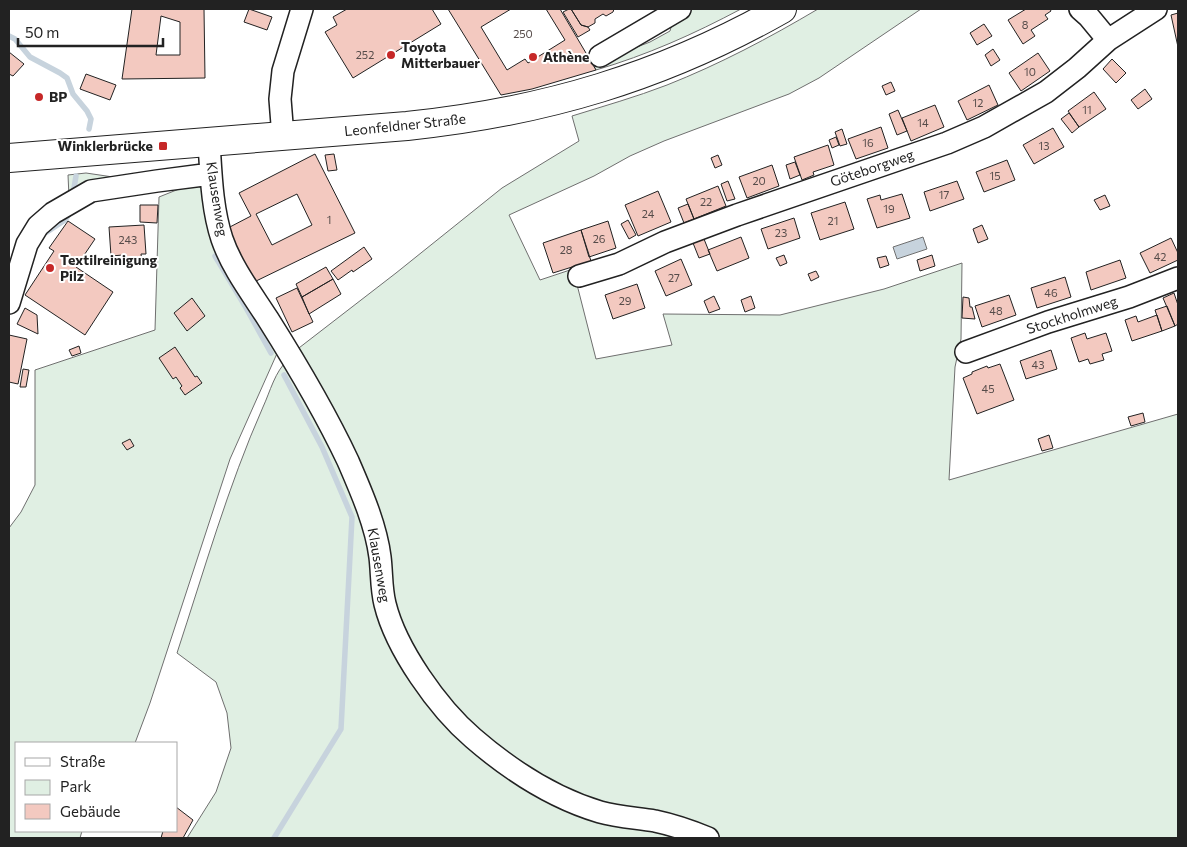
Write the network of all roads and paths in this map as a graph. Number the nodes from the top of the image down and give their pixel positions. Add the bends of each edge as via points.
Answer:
1 (302, 9) edge
2 (680, 9) edge
3 (782, 9) edge
4 (1080, 9) edge
5 (1156, 9) edge
6 (1108, 40) junction
7 (600, 56) dead end
8 (283, 137) junction
9 (209, 143) junction
10 (9, 158) edge
11 (211, 174) junction
12 (579, 276) dead end
13 (1178, 278) edge
14 (12, 293) edge
15 (966, 352) dead end
16 (708, 838) edge

1 - 8 street via 283,71 280,99
2 - 7 street
3 - 8 main road, Leonfeldner Straße via 677,61 612,86 550,103 468,119
4 - 6 street
5 - 6 street, Göteborgweg
6 - 12 street, Göteborgweg via 1046,92 976,131 745,212 665,242 618,264
8 - 9 main road, Leonfeldner Straße
9 - 10 main road, Leonfeldner Straße
9 - 11 street, Klausenweg
11 - 14 street via 92,191 74,200 38,226 27,244
11 - 16 street, Klausenweg via 223,242 316,398 348,461 375,535 385,603 393,627 430,690 471,736 511,767 552,792 602,812 672,825
13 - 15 street, Stockholmweg

